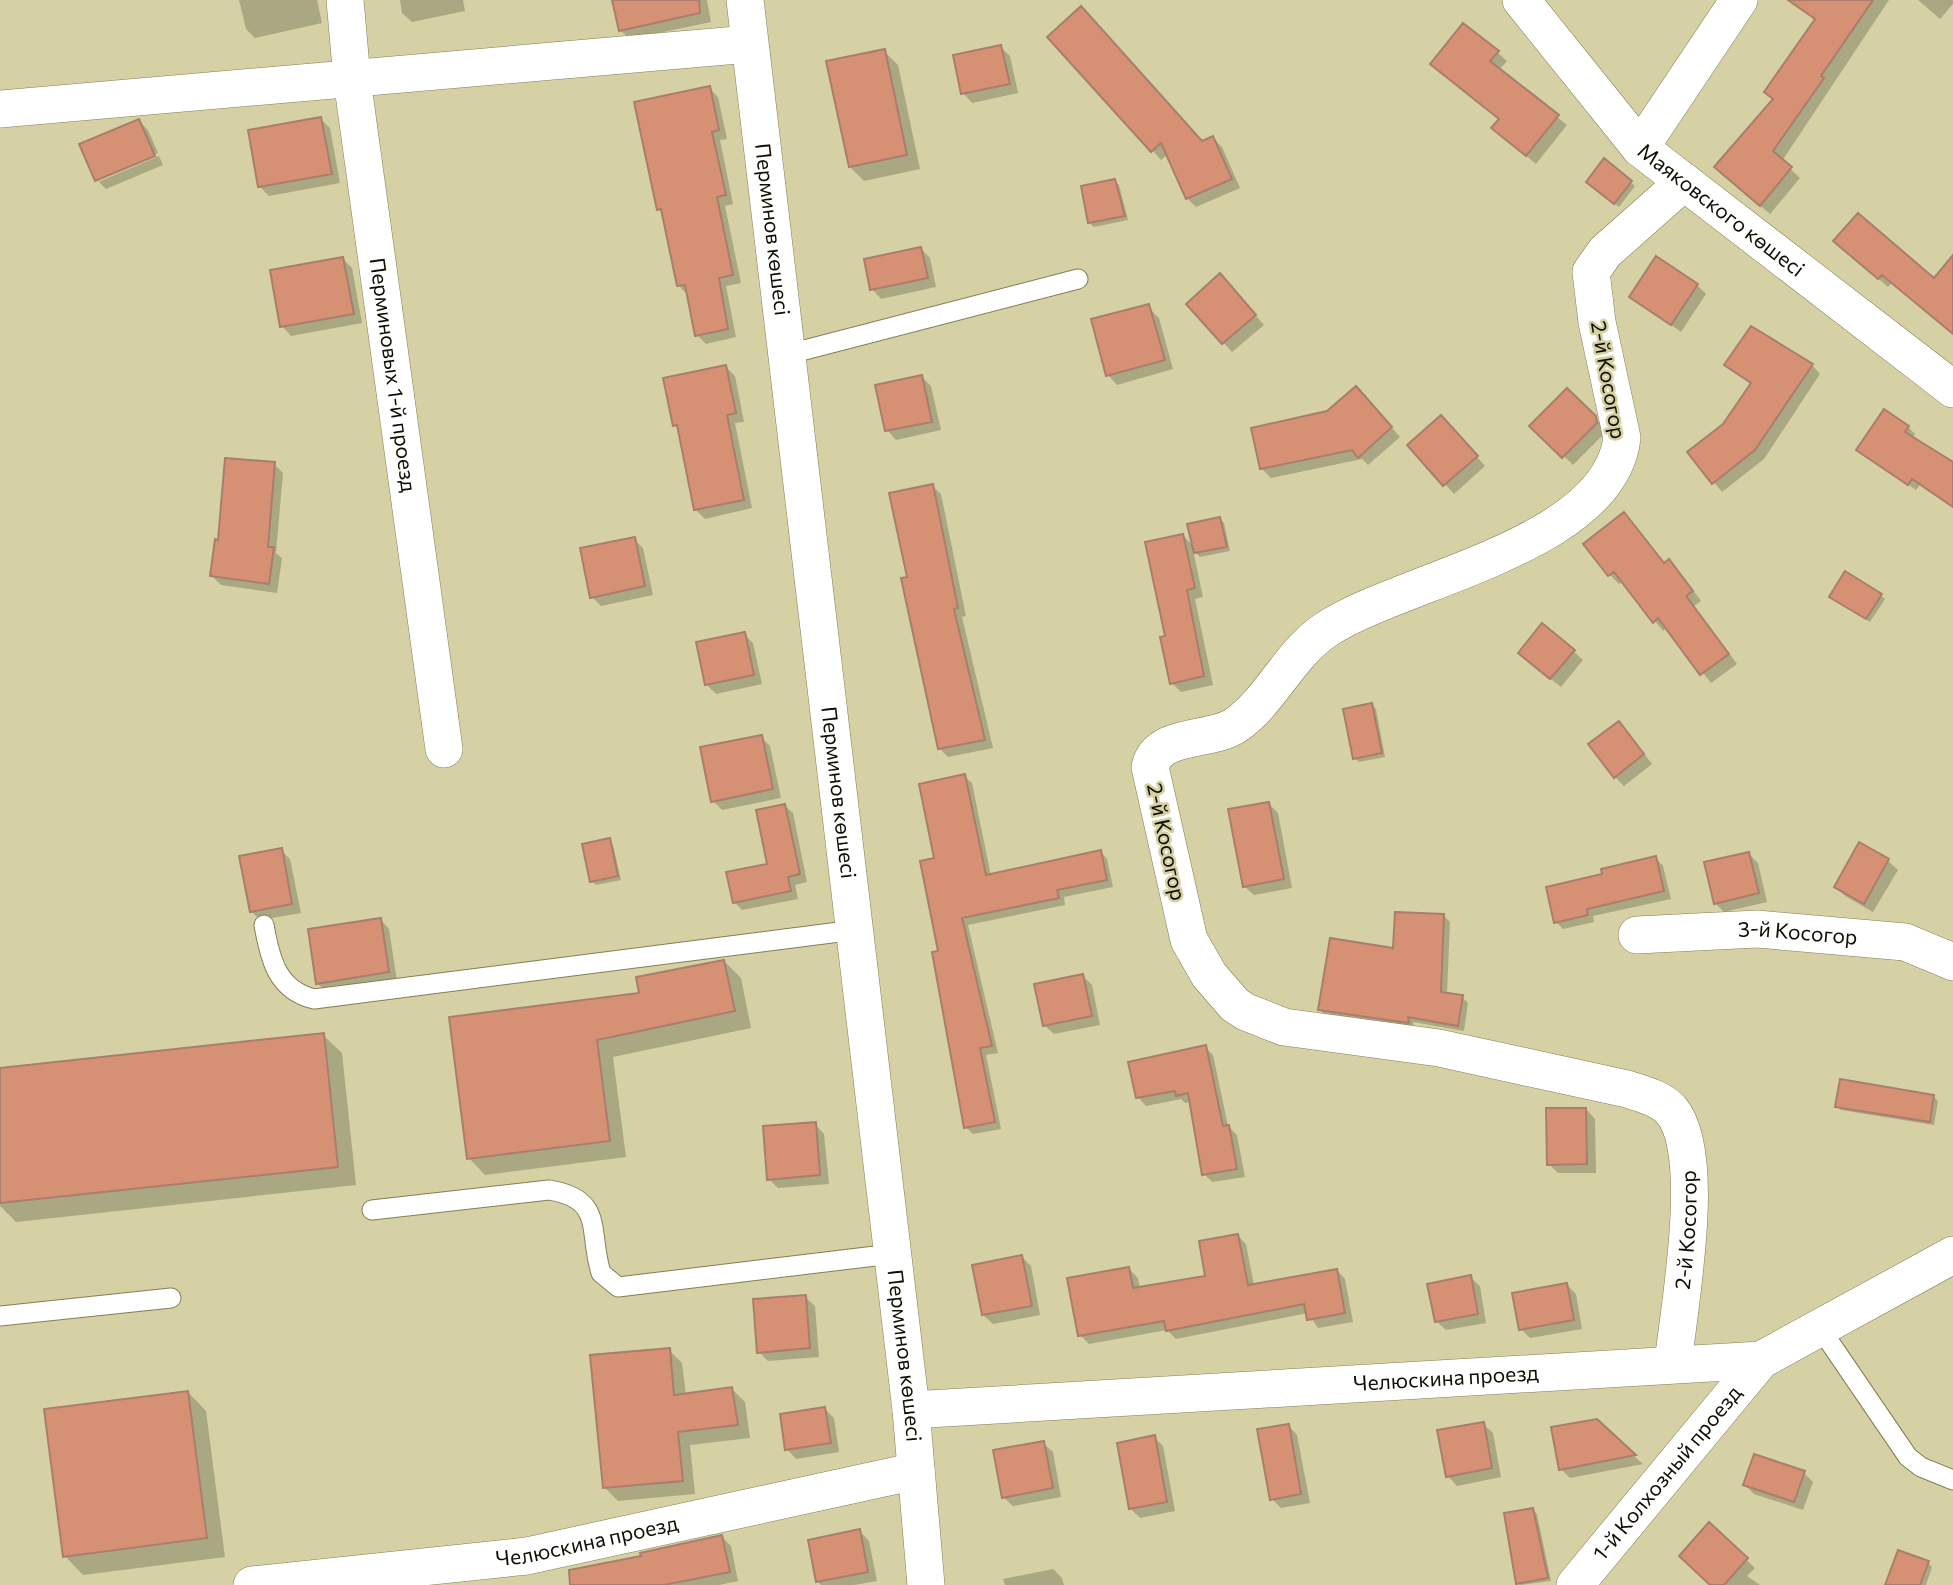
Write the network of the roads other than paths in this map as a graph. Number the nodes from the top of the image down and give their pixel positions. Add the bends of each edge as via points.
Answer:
1 (345, 0) edge
2 (745, 0) edge
3 (1521, 0) edge
4 (1739, 0) edge
5 (749, 44) junction
6 (352, 79) junction
7 (0, 109) edge
8 (1640, 148) junction
9 (1684, 182) junction
10 (1078, 279) dead end
11 (789, 354) junction
12 (1953, 389) edge
13 (444, 749) dead end
14 (264, 925) dead end
15 (855, 930) junction
16 (1637, 935) dead end
17 (1953, 962) edge
18 (372, 1210) dead end
19 (892, 1254) junction
20 (1953, 1255) edge
21 (171, 1298) dead end
22 (0, 1316) edge
23 (1820, 1328) junction
24 (1761, 1360) junction
25 (1673, 1364) junction
26 (911, 1410) junction
27 (916, 1471) junction
28 (1953, 1480) edge
29 (528, 1570) edge
30 (252, 1585) edge
31 (926, 1585) edge
32 (1575, 1585) edge

1 - 6 street, Перминовых 1-й проезд
2 - 5 street, Перминов көшесі
3 - 8 street, Маяковского көшесі
4 - 8 street
5 - 6 street
5 - 11 street, Перминов көшесі
6 - 7 street
6 - 13 street, Перминовых 1-й проезд
8 - 9 street, Маяковского көшесі
9 - 12 street, Маяковского көшесі
9 - 25 street, 2-й Косогор via 1605,251 1591,272 1622,438 1620,454 1605,483 1570,516 1546,531 1328,628 1294,658 1235,726 1171,745 1152,759 1150,767 1189,940 1209,975 1235,1005 1284,1027 1439,1048 1627,1089 1670,1109 1679,1123 1690,1171
10 - 11 lane
11 - 15 street, Перминов көшесі
14 - 15 lane via 278,974 290,989 314,999
15 - 19 street, Перминов көшесі
16 - 17 street, 3-й Косогор via 1770,930 1906,942
18 - 19 lane via 549,1190 568,1193 591,1213 601,1273 618,1287
19 - 26 street, Перминов көшесі
20 - 23 street, Челюскина проезд
21 - 22 lane
23 - 24 street, Челюскина проезд
23 - 28 lane via 1908,1457
24 - 25 street, Челюскина проезд
24 - 32 street, 1-й Колхозный проезд
25 - 26 street, Челюскина проезд
26 - 27 street, Перминов көшесі
27 - 29 street, Челюскина проезд
27 - 31 street, Перминов көшесі
29 - 30 street, Челюскина проезд

